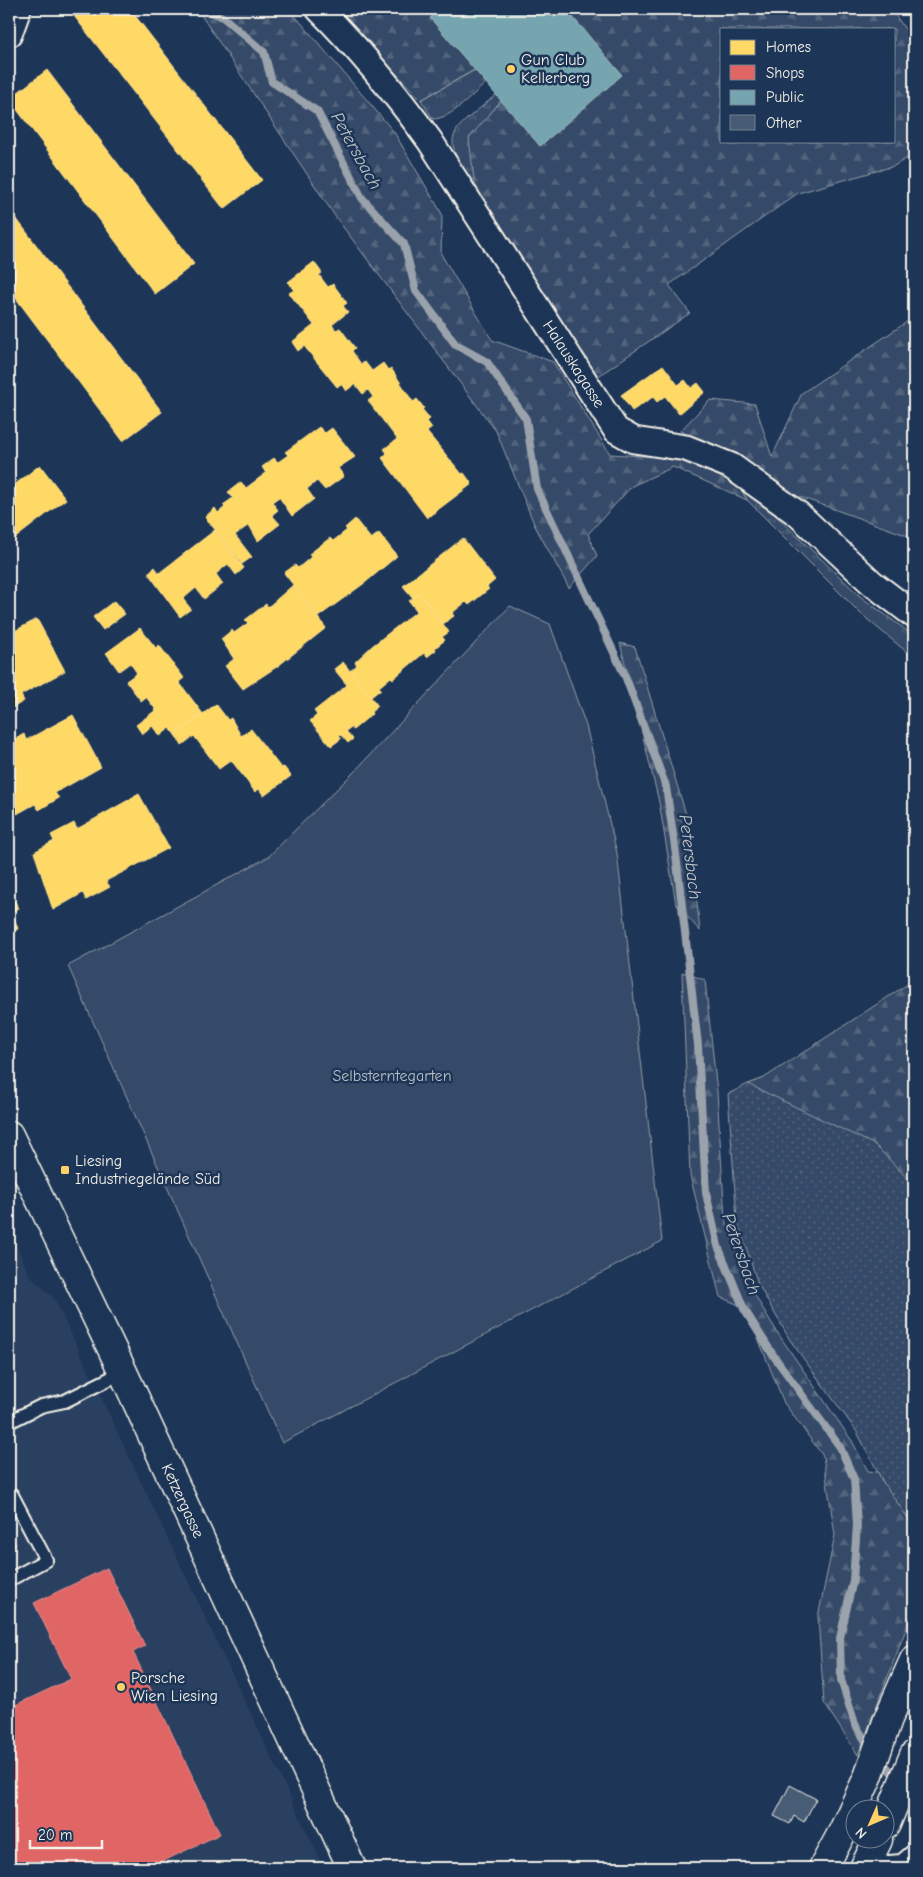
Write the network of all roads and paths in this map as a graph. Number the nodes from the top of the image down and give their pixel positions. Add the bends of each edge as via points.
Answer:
1 (18, 9) edge
2 (319, 9) edge
3 (9, 34) edge
4 (914, 615) edge
5 (9, 1135) edge
6 (123, 1372) junction
7 (9, 1422) edge
8 (12, 1495) dead end
9 (9, 1580) edge
10 (914, 1660) edge
11 (914, 1755) edge
12 (896, 1800) edge
13 (873, 1850) edge
14 (914, 1850) edge
15 (865, 1866) edge
16 (352, 1868) edge
17 (823, 1868) edge

1 - 3 street
2 - 4 street, Halauskagasse via 354,45 425,134 616,430 634,440 686,448 731,466 798,514 872,583
5 - 6 main road, Ketzergasse
6 - 7 lane via 65,1401 41,1406
6 - 16 main road, Ketzergasse
8 - 9 lane via 46,1560
10 - 17 main road via 868,1777
11 - 12 main road
13 - 15 main road
14 - 15 lane via 901,1861

